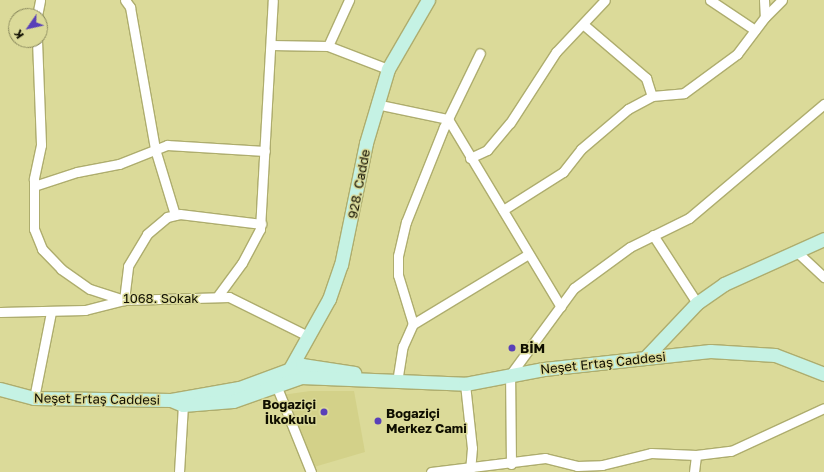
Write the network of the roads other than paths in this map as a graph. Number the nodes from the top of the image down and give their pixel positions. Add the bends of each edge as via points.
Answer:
1 (125, 0) edge
2 (273, 0) edge
3 (349, 0) edge
4 (428, 0) edge
5 (605, 0) edge
6 (710, 0) edge
7 (764, 0) edge
8 (782, 0) edge
9 (765, 17) junction
10 (584, 25) junction
11 (755, 30) junction
12 (271, 45) junction
13 (328, 46) junction
14 (37, 48) edge
15 (480, 53) dead end
16 (388, 69) junction
17 (652, 96) junction
18 (376, 104) junction
19 (824, 104) edge
20 (448, 120) junction
21 (155, 149) junction
22 (265, 151) junction
23 (470, 158) junction
24 (34, 186) junction
25 (503, 210) junction
26 (175, 215) junction
27 (261, 224) junction
28 (653, 235) junction
29 (824, 239) edge
30 (797, 252) junction
31 (527, 255) junction
32 (824, 277) edge
33 (217, 297) junction
34 (124, 300) junction
35 (697, 303) junction
36 (561, 307) junction
37 (0, 312) edge
38 (51, 312) junction
39 (413, 324) junction
40 (308, 336) junction
41 (644, 358) junction
42 (289, 367) junction
43 (824, 374) edge
44 (510, 375) junction
45 (380, 380) junction
46 (396, 382) junction
47 (279, 384) junction
48 (466, 384) junction
49 (0, 390) edge
50 (34, 398) junction
51 (177, 403) junction
52 (824, 408) edge
53 (696, 455) junction
54 (511, 464) junction
55 (470, 469) junction
56 (577, 469) edge
57 (179, 472) edge
58 (311, 472) edge
59 (431, 472) edge
60 (694, 472) edge

1 - 21 street via 130,7
2 - 12 street
3 - 13 street
4 - 16 main road, 928. Cadde
5 - 10 street
6 - 11 street
7 - 9 street
8 - 9 street
9 - 11 street
10 - 17 street via 646,78
10 - 23 street via 556,52 510,123 487,150
11 - 17 street via 738,54 684,93
12 - 13 street
12 - 22 street
13 - 16 street
14 - 24 street, 1068. Sokak via 41,145
15 - 20 street
16 - 18 main road, 928. Cadde
17 - 25 street via 608,124 562,172
18 - 20 street
18 - 40 main road, 928. Cadde via 341,265 329,299
19 - 28 street via 689,218
20 - 23 street
20 - 39 street via 406,222 398,256 398,275
21 - 22 street via 167,145
21 - 24 street via 119,164 77,172
21 - 26 street
22 - 27 street
23 - 25 street
24 - 34 street, 1068. Sokak via 34,229 42,249 61,269 90,289
25 - 31 street
26 - 27 street
26 - 34 street via 147,234 128,266
27 - 33 street via 242,263
28 - 35 street
28 - 36 street via 630,247 574,288
29 - 30 main road
30 - 32 street
30 - 35 main road via 724,284
31 - 36 street
31 - 39 street
33 - 34 street, 1068. Sokak
33 - 40 street, 1068. Sokak via 248,304
34 - 38 street via 85,310
35 - 41 main road
36 - 44 street
37 - 38 street
38 - 50 street
39 - 46 street via 403,346
40 - 42 main road, 928. Cadde
41 - 43 main road, Neşet Ertaş Caddesi via 710,351 775,355
41 - 44 main road, Neşet Ertaş Caddesi
42 - 45 main road, Neşet Ertaş Caddesi via 315,364
42 - 47 main road, 928. Cadde
42 - 51 main road, Neşet Ertaş Caddesi via 239,388
44 - 48 main road, Neşet Ertaş Caddesi
44 - 54 street
45 - 46 main road, Neşet Ertaş Caddesi
45 - 47 main road, Neşet Ertaş Caddesi via 301,377
46 - 48 main road, Neşet Ertaş Caddesi
47 - 51 main road, Neşet Ertaş Caddesi via 233,401
47 - 58 street
48 - 55 street via 472,448
49 - 50 main road, Neşet Ertaş Caddesi
50 - 51 main road, Neşet Ertaş Caddesi
51 - 57 street
52 - 53 street via 731,451
53 - 56 street via 651,453
53 - 60 street
54 - 55 street
54 - 56 street via 545,458
55 - 59 street

